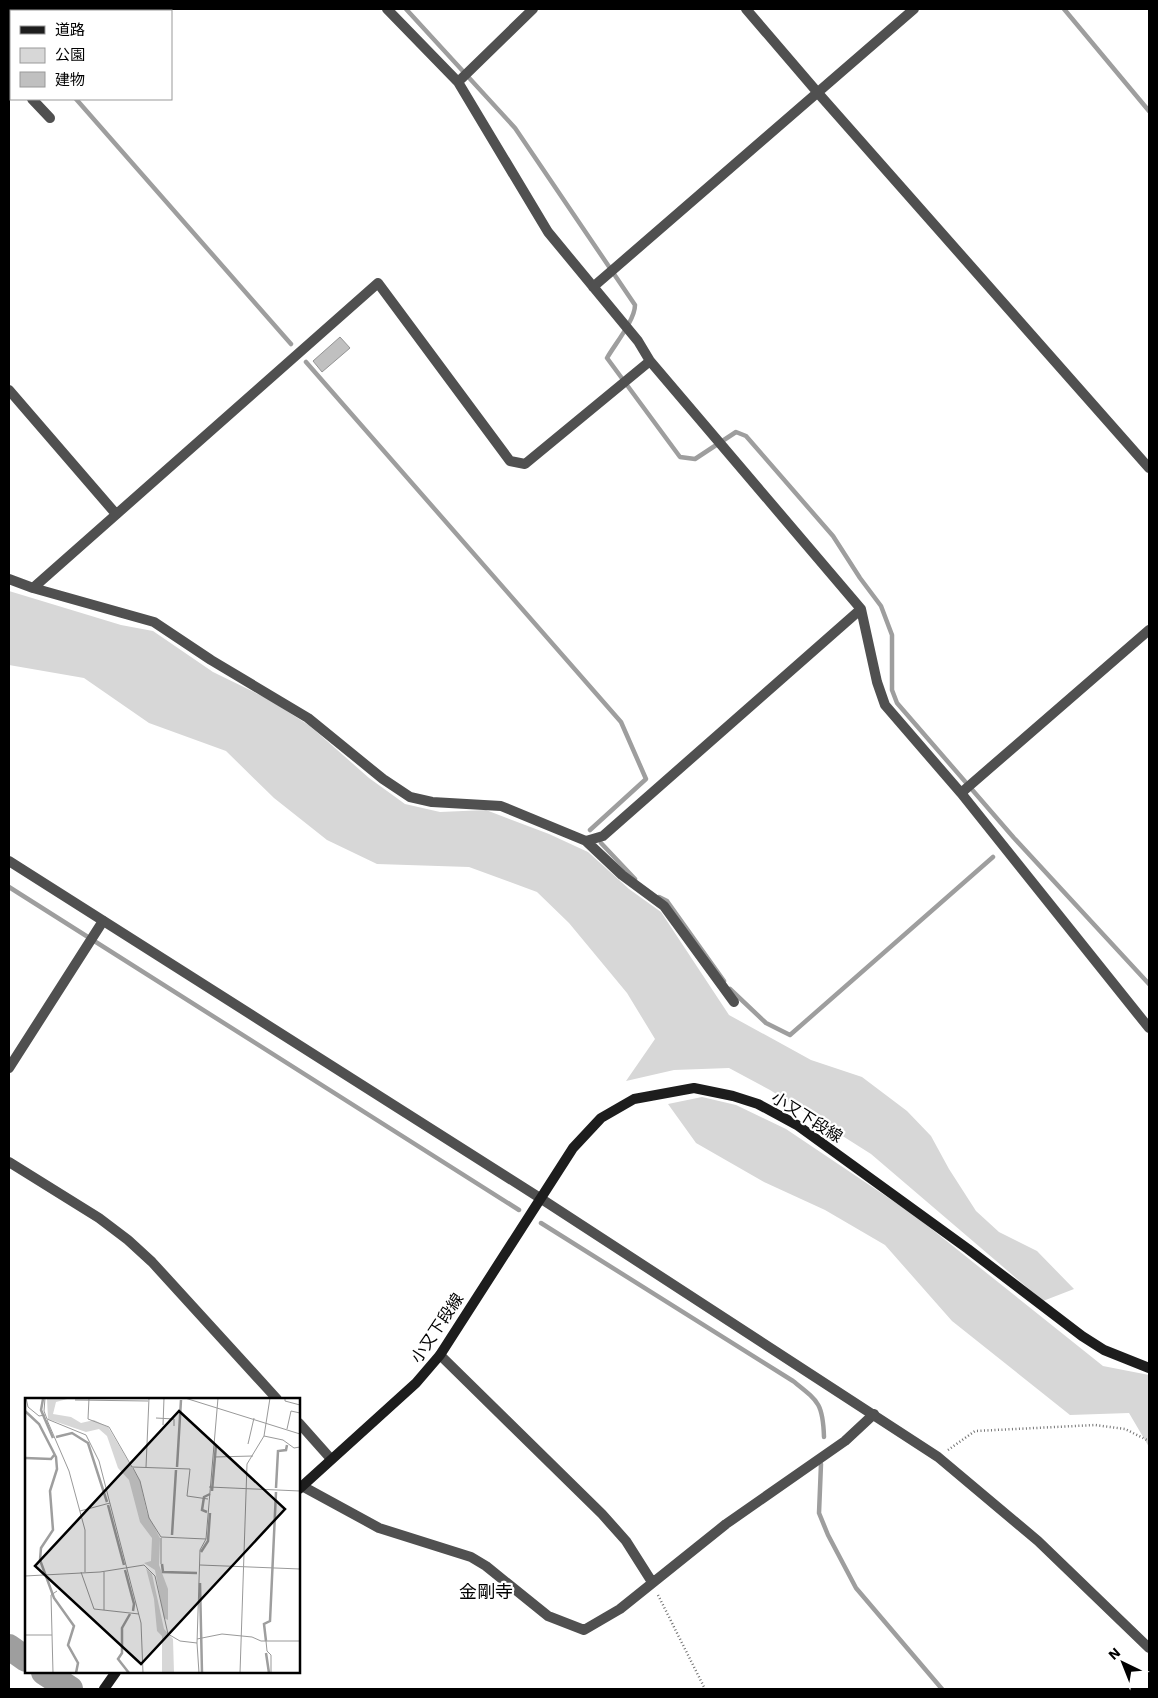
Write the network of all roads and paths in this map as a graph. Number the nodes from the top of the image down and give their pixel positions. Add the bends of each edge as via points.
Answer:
1 (387, 9) edge
2 (533, 9) edge
3 (746, 9) edge
4 (914, 9) edge
5 (458, 82) junction
6 (818, 93) junction
7 (33, 100) edge
8 (50, 118) dead end
9 (593, 287) junction
10 (650, 362) junction
11 (9, 390) edge
12 (1149, 468) edge
13 (116, 514) junction
14 (9, 579) edge
15 (33, 588) junction
16 (861, 609) junction
17 (1149, 630) edge
18 (961, 793) junction
19 (586, 841) junction
20 (9, 861) edge
21 (103, 921) junction
22 (734, 1002) dead end
23 (1149, 1028) edge
24 (9, 1068) edge
25 (9, 1162) edge
26 (540, 1198) junction
27 (440, 1355) junction
28 (1149, 1368) edge
29 (276, 1398) edge
30 (874, 1414) junction
31 (300, 1424) edge
32 (1149, 1441) edge
33 (938, 1457) junction
34 (332, 1459) junction
35 (300, 1488) edge
36 (652, 1582) junction
37 (1149, 1648) edge
38 (115, 1673) edge
39 (104, 1689) edge
40 (705, 1689) edge

1 - 5 street
2 - 5 street
3 - 6 street
4 - 6 street
5 - 9 street via 548,232
6 - 9 street
6 - 12 street
7 - 8 street
9 - 10 street via 638,341
10 - 13 street via 526,464 510,460 378,284
10 - 16 street
11 - 13 street
13 - 15 street
14 - 15 street
15 - 19 street via 154,622 210,660 308,718 410,797 432,802 501,806
16 - 18 street via 885,705
16 - 19 street via 603,836
17 - 18 street
18 - 23 street
19 - 22 street via 622,875 664,906
20 - 21 street
21 - 24 street
21 - 26 street
25 - 29 street via 99,1218 128,1240
26 - 27 main road, 小又下段線
26 - 28 main road, 小又下段線 via 573,1148 601,1118 634,1099 694,1088 732,1096 758,1104 797,1125 968,1248 1082,1336 1104,1350
26 - 30 street
27 - 34 main road, 小又下段線 via 416,1383
27 - 36 street via 602,1514 626,1540
30 - 33 street
30 - 36 street via 845,1441 726,1524
31 - 34 street
32 - 33 path via 1126,1429 1094,1425 975,1431
33 - 37 street via 1038,1541
34 - 35 main road, 小又下段線
35 - 36 street via 379,1528 471,1557 548,1616 584,1630 620,1609
36 - 40 path
38 - 39 main road

